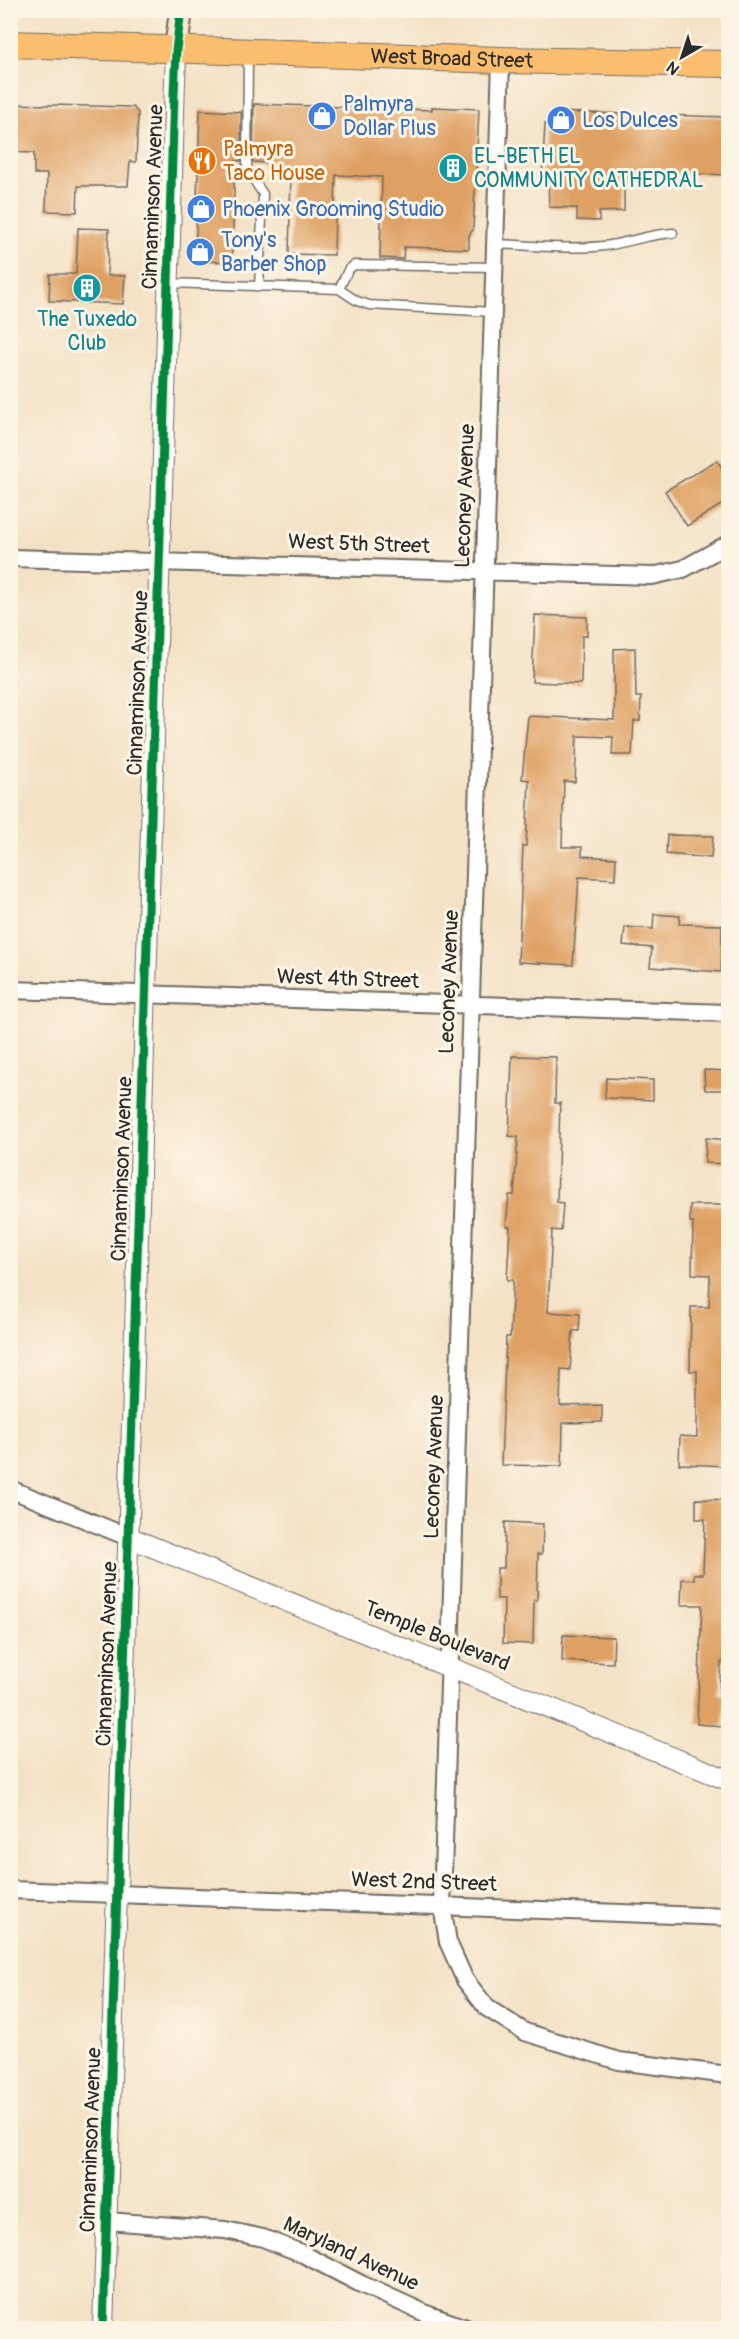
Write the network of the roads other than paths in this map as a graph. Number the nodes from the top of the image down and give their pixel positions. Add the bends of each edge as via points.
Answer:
1 (181, 10) edge
2 (10, 44) edge
3 (176, 50) junction
4 (248, 52) junction
5 (501, 60) junction
6 (729, 64) edge
7 (673, 233) dead end
8 (496, 243) junction
9 (495, 267) junction
10 (168, 283) junction
11 (259, 287) junction
12 (339, 289) junction
13 (494, 312) junction
14 (729, 544) edge
15 (10, 558) edge
16 (160, 561) junction
17 (485, 570) junction
18 (10, 990) edge
19 (146, 995) junction
20 (471, 1005) junction
21 (729, 1013) edge
22 (10, 1489) edge
23 (129, 1537) junction
24 (450, 1667) junction
25 (729, 1780) edge
26 (10, 1890) edge
27 (117, 1893) junction
28 (442, 1905) junction
29 (729, 1917) edge
30 (729, 2075) edge
31 (107, 2221) junction
32 (104, 2328) edge
33 (466, 2328) edge

1 - 3 main road, Cinnaminson Avenue
2 - 3 main road, West Broad Street
3 - 4 main road, West Broad Street
3 - 10 street, Cinnaminson Avenue
4 - 5 main road, West Broad Street
4 - 11 lane via 247,170 263,194
5 - 6 main road, West Broad Street
5 - 8 street, Leconey Avenue
7 - 8 lane via 582,248
8 - 9 street, Leconey Avenue
9 - 12 lane via 354,265
9 - 13 street, Leconey Avenue
10 - 11 lane
10 - 16 street, Cinnaminson Avenue
11 - 12 lane
12 - 13 lane via 369,305
13 - 17 street, Leconey Avenue
14 - 17 street, West 5th Street via 683,569 662,575
15 - 16 street, West 5th Street
16 - 17 street, West 5th Street
16 - 19 street, Cinnaminson Avenue
17 - 20 street, Leconey Avenue
18 - 19 street, West 4th Street
19 - 20 street, West 4th Street
19 - 23 street, Cinnaminson Avenue
20 - 21 street, West 4th Street
20 - 24 street, Leconey Avenue
22 - 23 street
23 - 24 street, Temple Boulevard
23 - 27 street, Cinnaminson Avenue
24 - 25 street, Temple Boulevard
24 - 28 street, Leconey Avenue
26 - 27 street, West 2nd Street
27 - 28 street, West 2nd Street
27 - 31 street, Cinnaminson Avenue
28 - 29 street, West 2nd Street
28 - 30 street, Leconey Avenue via 448,1942 465,1980 487,2007 525,2032 619,2061
31 - 32 street, Cinnaminson Avenue
31 - 33 street, Maryland Avenue via 225,2230 263,2238 429,2315

